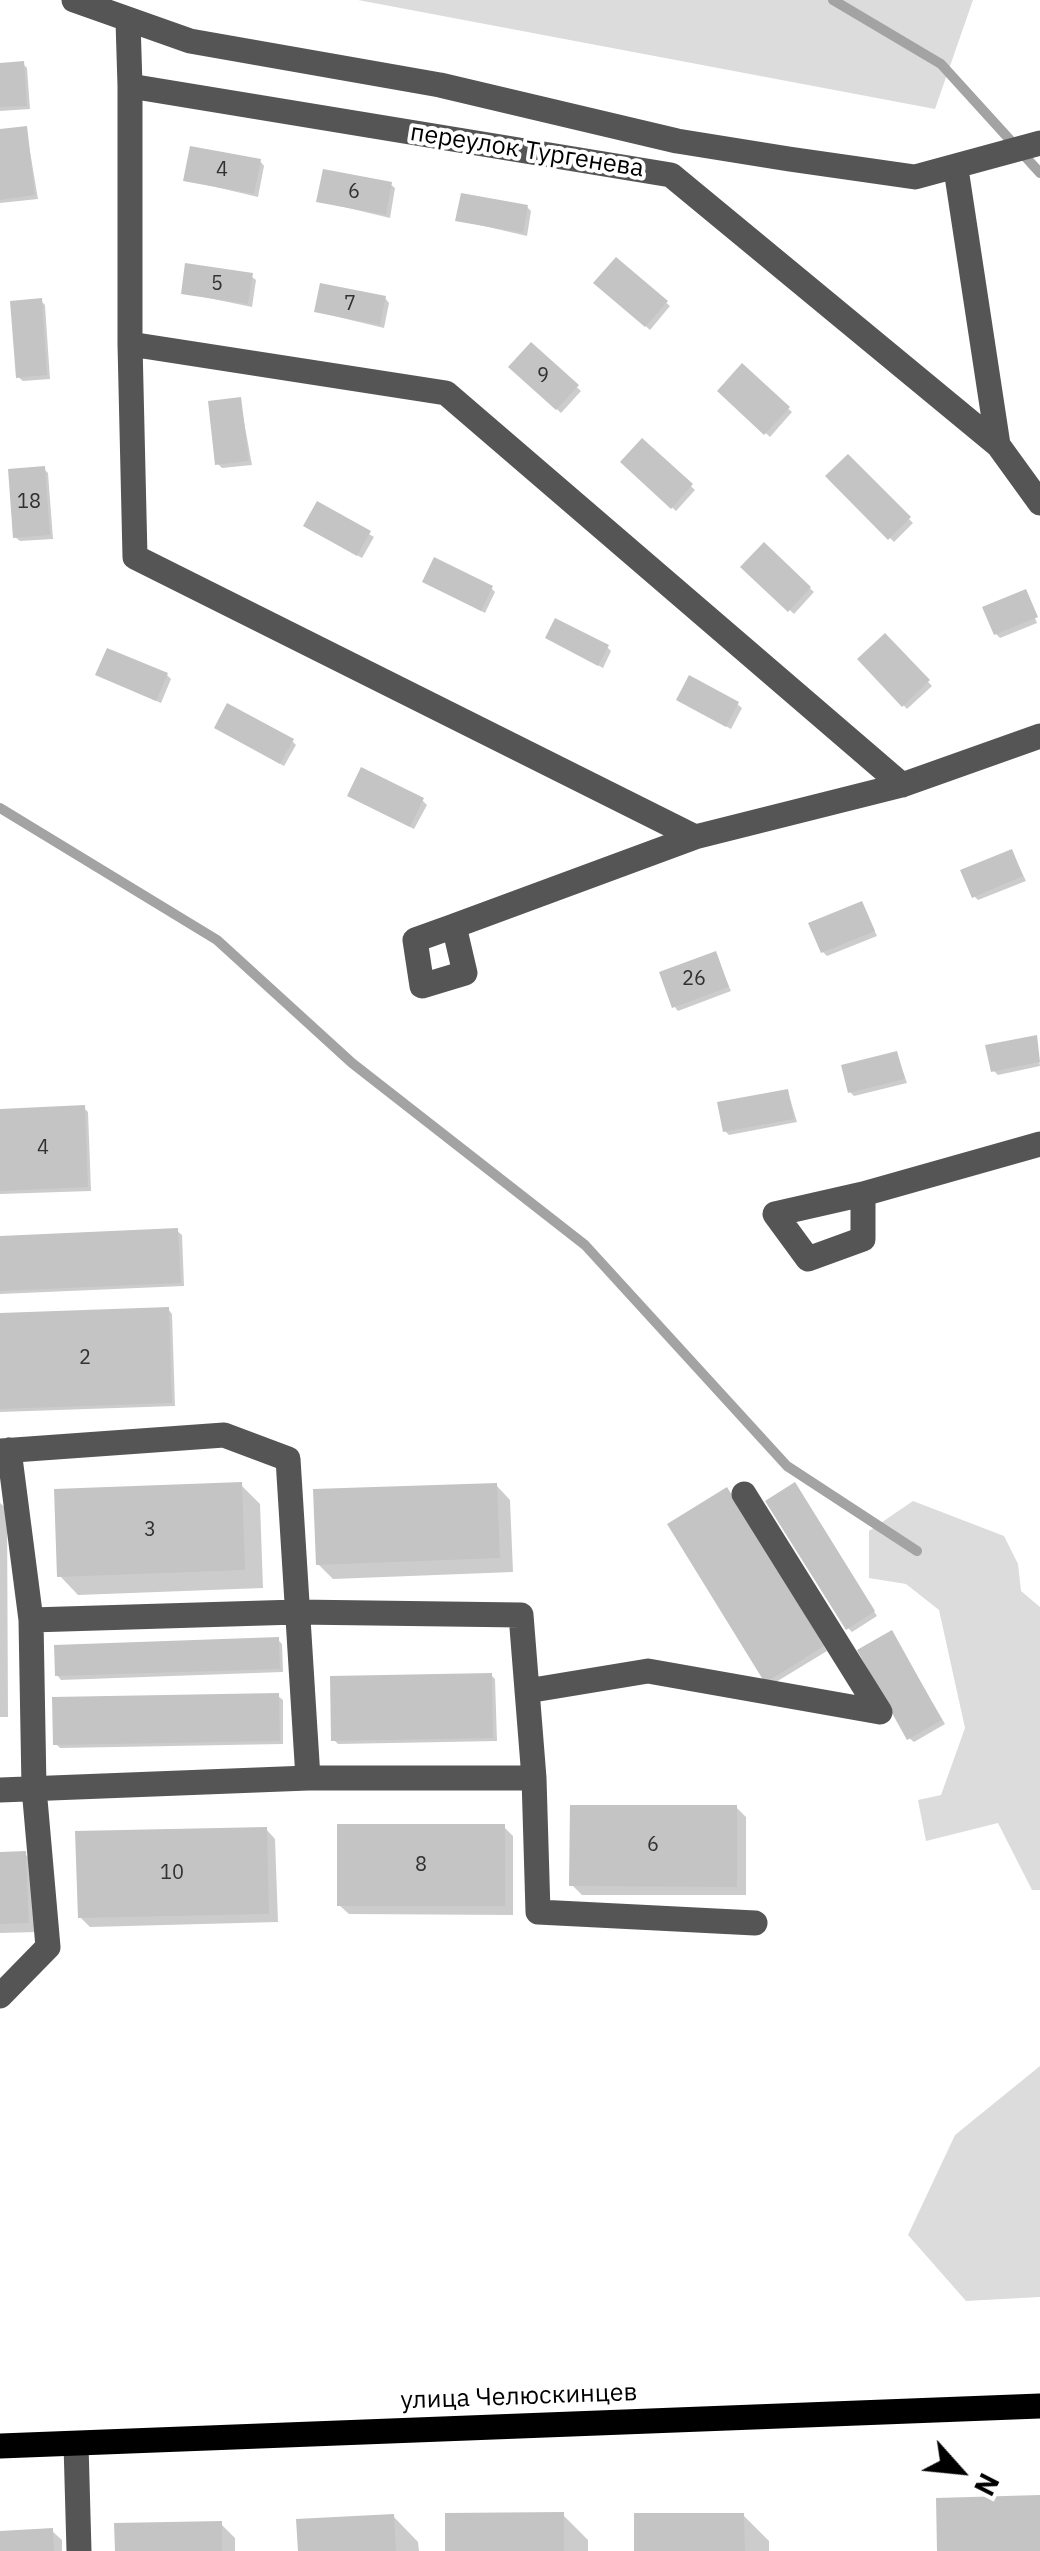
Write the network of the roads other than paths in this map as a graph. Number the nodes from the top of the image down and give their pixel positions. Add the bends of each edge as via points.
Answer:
1 (74, 0) edge
2 (128, 21) junction
3 (130, 86) junction
4 (677, 141) junction
5 (1040, 144) edge
6 (956, 170) junction
7 (671, 175) junction
8 (130, 344) junction
9 (998, 445) junction
10 (1040, 503) edge
11 (1040, 736) edge
12 (902, 784) junction
13 (696, 838) junction
14 (454, 926) dead end
15 (1040, 1144) edge
16 (863, 1194) dead end
17 (4, 1450) edge
18 (744, 1494) dead end
19 (297, 1612) junction
20 (32, 1620) junction
21 (527, 1690) junction
22 (308, 1778) junction
23 (534, 1778) junction
24 (34, 1788) junction
25 (0, 1790) edge
26 (755, 1923) dead end
27 (0, 1996) edge
28 (1040, 2406) edge
29 (76, 2444) junction
30 (0, 2446) edge
31 (79, 2551) edge

1 - 2 street
2 - 3 street
2 - 4 street via 190,41 440,85
3 - 7 street, переулок Тургенева
3 - 8 street
4 - 6 street via 915,177
4 - 7 street
5 - 6 street
6 - 9 street
7 - 9 street, переулок Тургенева
8 - 12 street via 446,393
8 - 13 street via 135,557
9 - 10 street, переулок Тургенева
11 - 12 street
12 - 13 street
13 - 14 street
15 - 16 street
17 - 19 street via 224,1435 288,1459
17 - 20 street
18 - 21 street via 880,1712 648,1671
19 - 20 street
19 - 21 street via 521,1615
19 - 22 street
20 - 24 street
21 - 23 street
22 - 23 street
22 - 24 street
23 - 26 street via 538,1912
24 - 25 street
24 - 27 street via 48,1946
28 - 29 main road, улица Челюскинцев
29 - 30 main road, улица Челюскинцев
29 - 31 street

